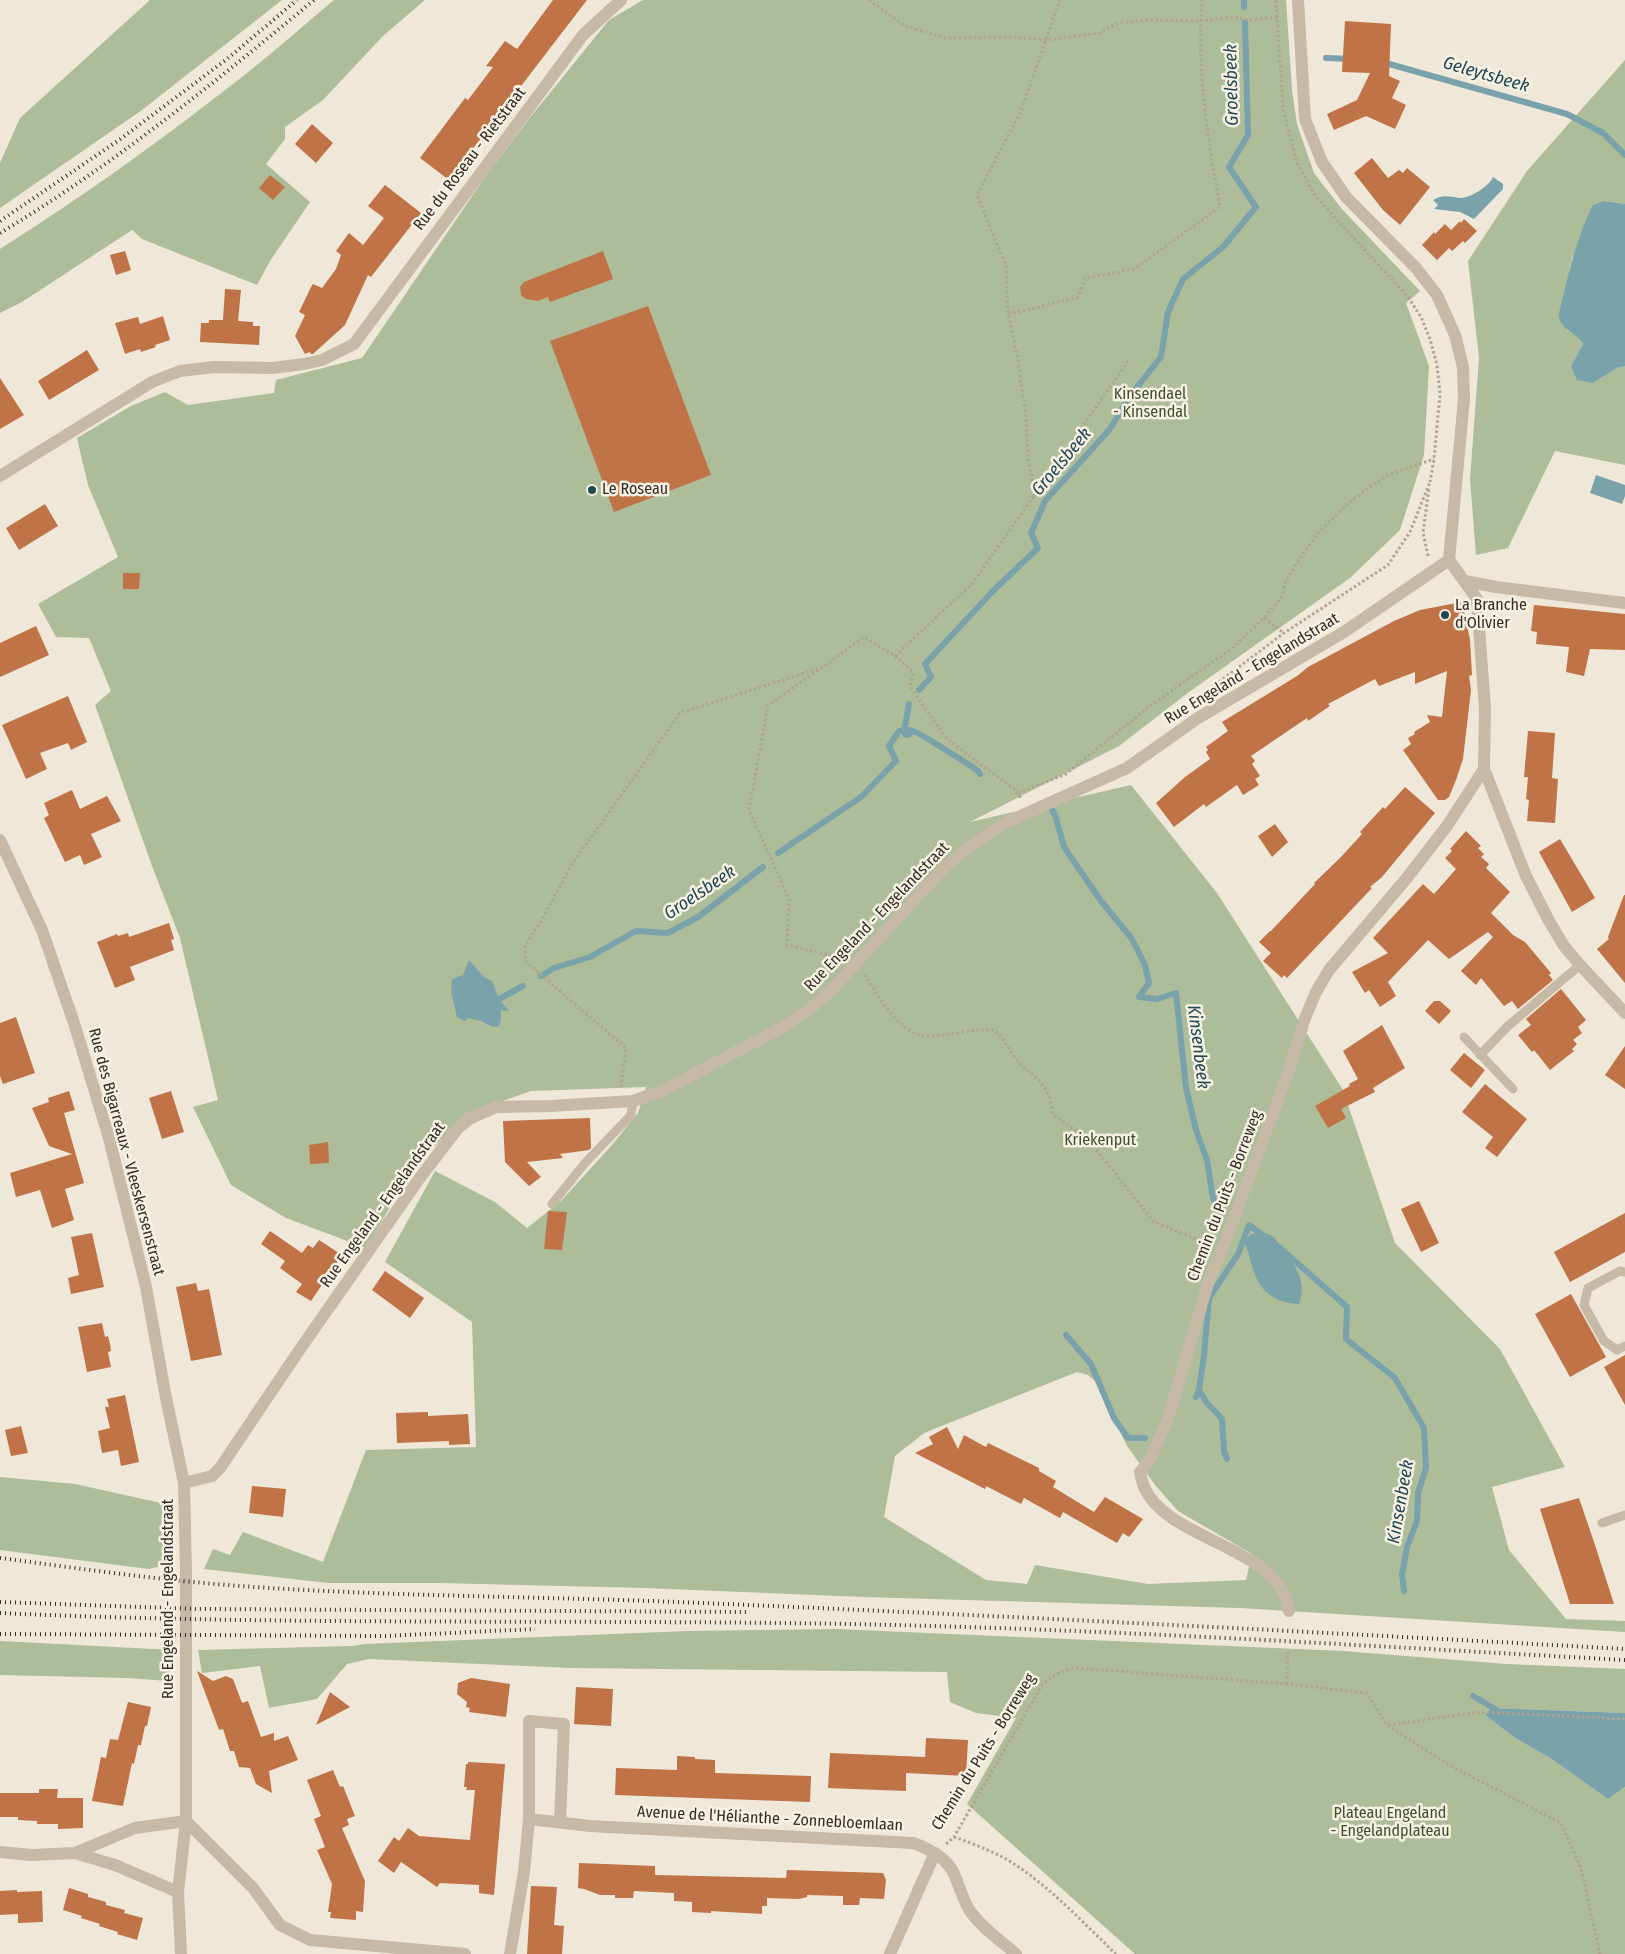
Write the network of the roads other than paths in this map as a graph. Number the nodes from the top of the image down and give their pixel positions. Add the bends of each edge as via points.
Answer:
1 (621, 0) edge
2 (1298, 0) edge
3 (0, 476) edge
4 (1449, 560) junction
5 (1466, 581) junction
6 (1625, 603) edge
7 (1484, 769) junction
8 (0, 840) edge
9 (1580, 965) junction
10 (1625, 1013) edge
11 (1464, 1038) dead end
12 (1480, 1055) junction
13 (1513, 1089) dead end
14 (633, 1100) junction
15 (552, 1204) dead end
16 (1625, 1272) edge
17 (1625, 1346) edge
18 (184, 1483) junction
19 (1625, 1515) edge
20 (1602, 1523) dead end
21 (1289, 1611) dead end
22 (529, 1819) junction
23 (186, 1821) junction
24 (560, 1822) junction
25 (0, 1852) edge
26 (75, 1853) junction
27 (935, 1853) junction
28 (178, 1892) junction
29 (181, 1954) edge
30 (465, 1954) edge
31 (510, 1954) edge
32 (890, 1954) edge
33 (1016, 1954) edge

1 - 3 street, Rue du Roseau - Rietstraat via 583,35 354,344 322,360 304,364 180,371 152,382
2 - 4 street via 1305,119 1322,162 1346,197 1416,268 1437,295 1455,336 1463,367 1464,398
4 - 5 street
4 - 14 street, Rue Engeland - Engelandstraat via 1344,632 1198,718 1127,768 1005,823 970,846 856,957 811,1008 787,1025 662,1091
5 - 6 street
5 - 7 street via 1477,599 1485,709
7 - 9 street via 1526,876 1564,946
7 - 21 street, Chemin du Puits - Borreweg via 1447,826 1330,970 1316,992 1209,1280 1167,1422 1149,1461 1140,1472 1143,1486 1168,1516 1248,1560 1271,1577 1282,1589
8 - 18 street, Rue des Bigarreaux - Vleeskersenstraat via 42,930 109,1138 146,1287
9 - 10 street
9 - 12 lane via 1508,1026
11 - 12 lane
12 - 13 lane
14 - 15 lane via 631,1115 585,1162
14 - 18 street, Rue Engeland - Engelandstraat via 496,1108 471,1118 458,1128 419,1179 220,1468 212,1476
16 - 17 lane via 1620,1271 1588,1288 1584,1305 1604,1341 1617,1350
18 - 23 street, Rue Engeland - Engelandstraat
19 - 20 lane
22 - 24 street, Avenue de l'Hélianthe - Zonnebloemlaan
22 - 24 street via 529,1721 564,1724
22 - 31 street
23 - 26 street via 135,1828
23 - 28 street, Rue Engeland - Engelandstraat
23 - 30 street via 253,1888 280,1925 310,1940
24 - 27 street, Avenue de l'Hélianthe - Zonnebloemlaan via 913,1843
25 - 26 street via 32,1855
26 - 28 street via 115,1865
27 - 32 street, Chemin du Puits - Borreweg
27 - 33 street, Avenue de l'Hélianthe - Zonnebloemlaan via 954,1873 972,1913
28 - 29 street, Rue Engeland - Engelandstraat

